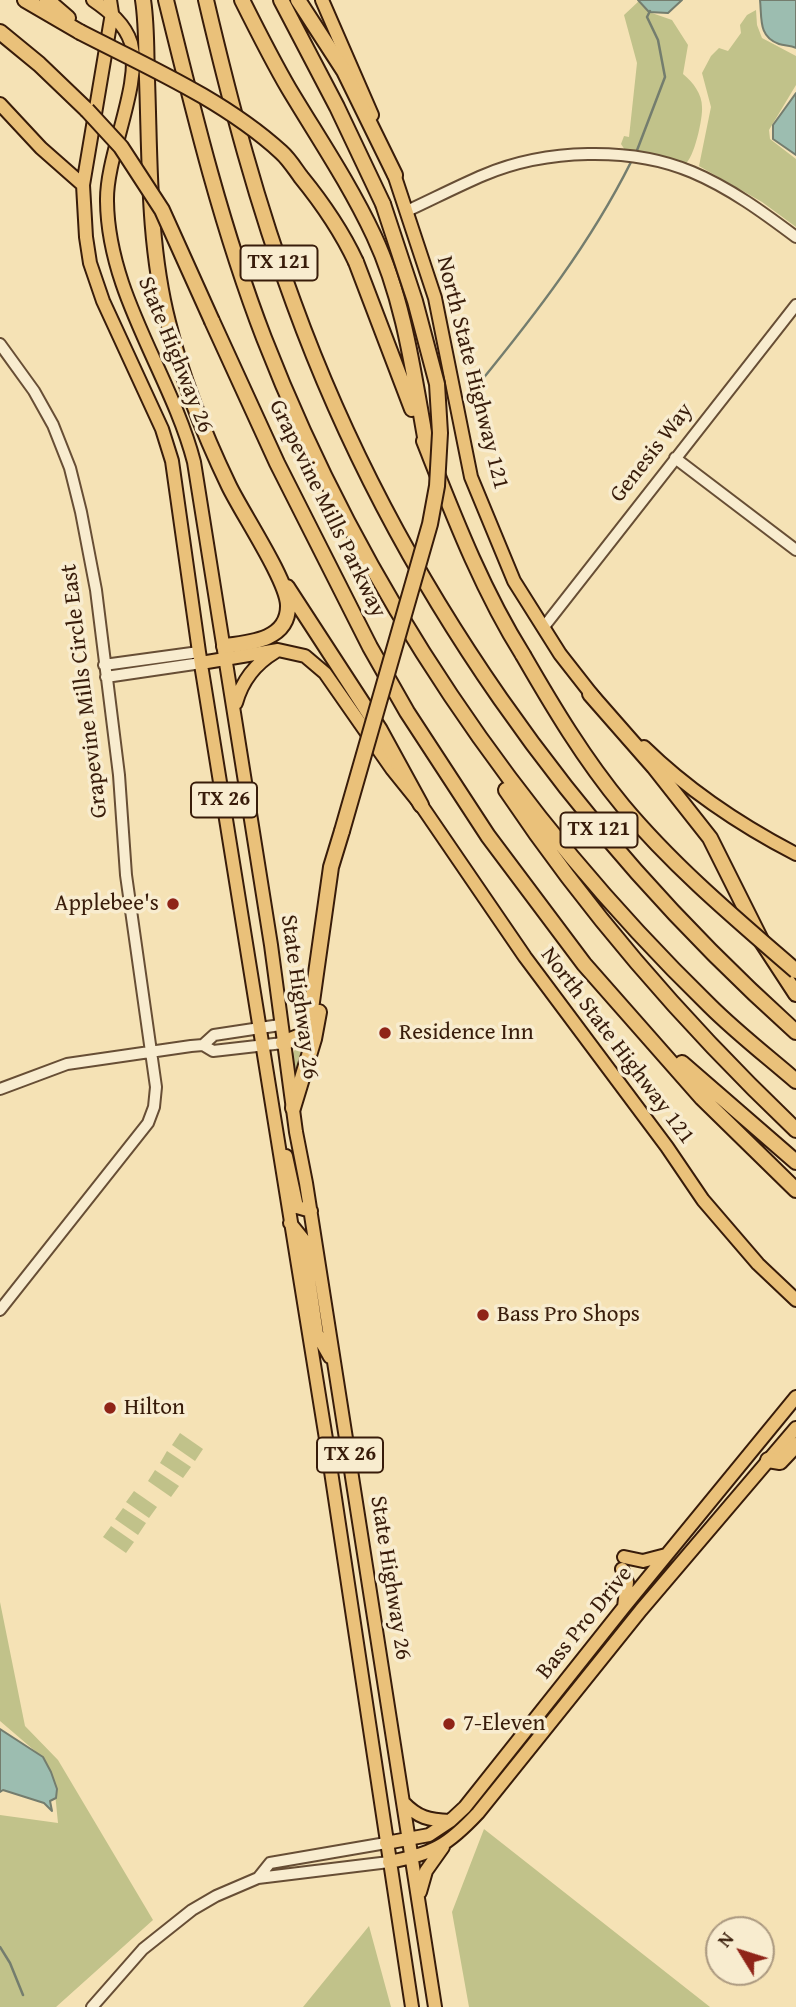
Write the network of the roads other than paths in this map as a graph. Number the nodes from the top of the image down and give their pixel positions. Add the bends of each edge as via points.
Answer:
1 (25, 0) edge
2 (47, 0) edge
3 (93, 0) edge
4 (143, 0) edge
5 (166, 0) edge
6 (206, 0) edge
7 (242, 0) edge
8 (281, 0) edge
9 (298, 0) edge
10 (322, 0) edge
11 (111, 6) edge
12 (0, 32) edge
13 (80, 32) junction
14 (0, 104) edge
15 (395, 175) junction
16 (82, 185) junction
17 (407, 211) junction
18 (796, 237) edge
19 (796, 305) edge
20 (0, 344) edge
21 (427, 448) junction
22 (675, 458) junction
23 (796, 550) edge
24 (278, 575) junction
25 (543, 628) junction
26 (278, 650) junction
27 (225, 652) junction
28 (200, 657) junction
29 (104, 665) junction
30 (106, 677) junction
31 (590, 694) junction
32 (234, 709) junction
33 (480, 739) junction
34 (421, 805) junction
35 (796, 854) edge
36 (320, 950) junction
37 (796, 971) edge
38 (796, 994) edge
39 (623, 1007) junction
40 (280, 1025) junction
41 (259, 1028) junction
42 (796, 1032) edge
43 (283, 1043) junction
44 (203, 1045) junction
45 (262, 1045) junction
46 (152, 1052) junction
47 (796, 1081) edge
48 (0, 1088) edge
49 (293, 1108) junction
50 (796, 1130) edge
51 (276, 1138) junction
52 (796, 1162) edge
53 (796, 1190) edge
54 (311, 1210) junction
55 (290, 1223) junction
56 (796, 1300) edge
57 (0, 1310) edge
58 (334, 1363) junction
59 (796, 1397) edge
60 (796, 1428) edge
61 (796, 1445) edge
62 (768, 1461) junction
63 (666, 1555) junction
64 (369, 1589) junction
65 (349, 1592) junction
66 (624, 1607) junction
67 (404, 1802) junction
68 (450, 1821) junction
69 (455, 1837) junction
70 (409, 1839) junction
71 (386, 1843) junction
72 (411, 1858) junction
73 (389, 1862) junction
74 (258, 1878) junction
75 (419, 1903) junction
76 (92, 2007) edge
77 (412, 2007) edge
78 (435, 2007) edge

1 - 13 highway
2 - 13 highway
3 - 11 main road
4 - 24 highway via 154,243 167,320 200,421
5 - 33 highway, TX 121 via 220,208 283,384 364,556
6 - 42 highway, TX 121 via 235,116 295,306 388,514 436,599 482,671 598,829 712,953
7 - 21 highway via 376,239 406,340
8 - 36 highway, bridge via 383,204 437,384 437,486 430,524 331,867
9 - 15 highway via 344,71
10 - 15 main road, North State Highway 121
11 - 16 main road
11 - 27 main road, State Highway 26 / TX 26 via 131,44 133,65 106,189 107,223 134,316 186,431
12 - 39 highway, Grapevine Mills Parkway, bridge via 39,64 121,147 162,210 277,463 407,712 488,836 584,964
13 - 21 highway, bridge via 188,88 283,154 343,234
14 - 16 main road
15 - 17 main road, North State Highway 121
16 - 28 main road, State Highway 26 / TX 26 via 94,278 172,461
17 - 18 street via 486,174 548,157 600,154 645,159 691,172 728,190
17 - 25 main road, North State Highway 121 via 435,298 471,477 514,581
19 - 22 street, Genesis Way
20 - 29 street, Grapevine Mills Circle East via 45,411 70,468 96,590
21 - 37 highway, bridge via 469,554 553,708 623,806 682,869
22 - 23 street
22 - 25 street, Genesis Way
24 - 27 highway via 288,601 279,629
24 - 34 highway via 380,730
25 - 31 main road, North State Highway 121
26 - 27 main road
26 - 32 main road via 251,673
26 - 34 main road, North State Highway 121 via 305,656 325,673
27 - 28 main road
27 - 32 main road, State Highway 26 / TX 26
28 - 29 street
28 - 30 street
28 - 41 main road, State Highway 26 / TX 26
29 - 30 street, Grapevine Mills Circle East
30 - 46 street, Grapevine Mills Circle East via 126,875
31 - 35 main road, North State Highway 121 via 674,775
31 - 38 highway via 709,838 762,942
32 - 40 main road, State Highway 26 / TX 26
33 - 47 highway, TX 121 via 532,810 640,935 712,1008
33 - 50 highway via 499,780 537,837 613,935 686,1019
34 - 56 main road, North State Highway 121 via 525,957 703,1200 741,1246
36 - 43 highway via 309,1023 300,1037
36 - 49 highway via 317,1027
39 - 52 highway via 697,1078
39 - 53 highway via 702,1098
40 - 41 street
40 - 43 main road, State Highway 26 / TX 26
41 - 44 street via 214,1035
41 - 45 main road, State Highway 26 / TX 26
43 - 45 street
43 - 49 main road, State Highway 26 / TX 26
44 - 45 street via 213,1051
44 - 46 street
45 - 51 main road, State Highway 26 / TX 26
46 - 48 street via 67,1064
46 - 57 street, Grapevine Mills Circle East via 156,1087 148,1124
49 - 54 main road, State Highway 26 / TX 26
51 - 54 main road via 285,1153 297,1207
51 - 55 main road, State Highway 26 / TX 26
54 - 58 main road, State Highway 26 / TX 26
55 - 58 main road via 303,1239 317,1334
55 - 65 main road, State Highway 26 / TX 26
58 - 64 main road, State Highway 26 / TX 26
59 - 63 main road, Bass Pro Drive
60 - 62 main road, Bass Pro Drive
61 - 62 highway via 780,1462
62 - 69 main road, Bass Pro Drive
63 - 66 main road, Bass Pro Drive
63 - 66 main road via 623,1563 627,1580
64 - 65 main road
64 - 67 main road, State Highway 26 / TX 26
65 - 71 main road, State Highway 26 / TX 26
66 - 68 main road, Bass Pro Drive
67 - 68 main road via 427,1820
67 - 70 main road, State Highway 26 / TX 26
68 - 70 main road, Bass Pro Drive via 429,1835
69 - 72 main road, Bass Pro Drive
69 - 75 main road via 426,1871
70 - 71 main road, Bass Pro Drive
70 - 72 main road, State Highway 26 / TX 26
71 - 73 main road, State Highway 26 / TX 26
71 - 74 street via 270,1863
72 - 73 main road, Bass Pro Drive
72 - 75 main road, State Highway 26 / TX 26
73 - 74 street
73 - 77 main road, State Highway 26 / TX 26
74 - 76 street via 186,1915 143,1950
75 - 78 main road, State Highway 26 / TX 26

